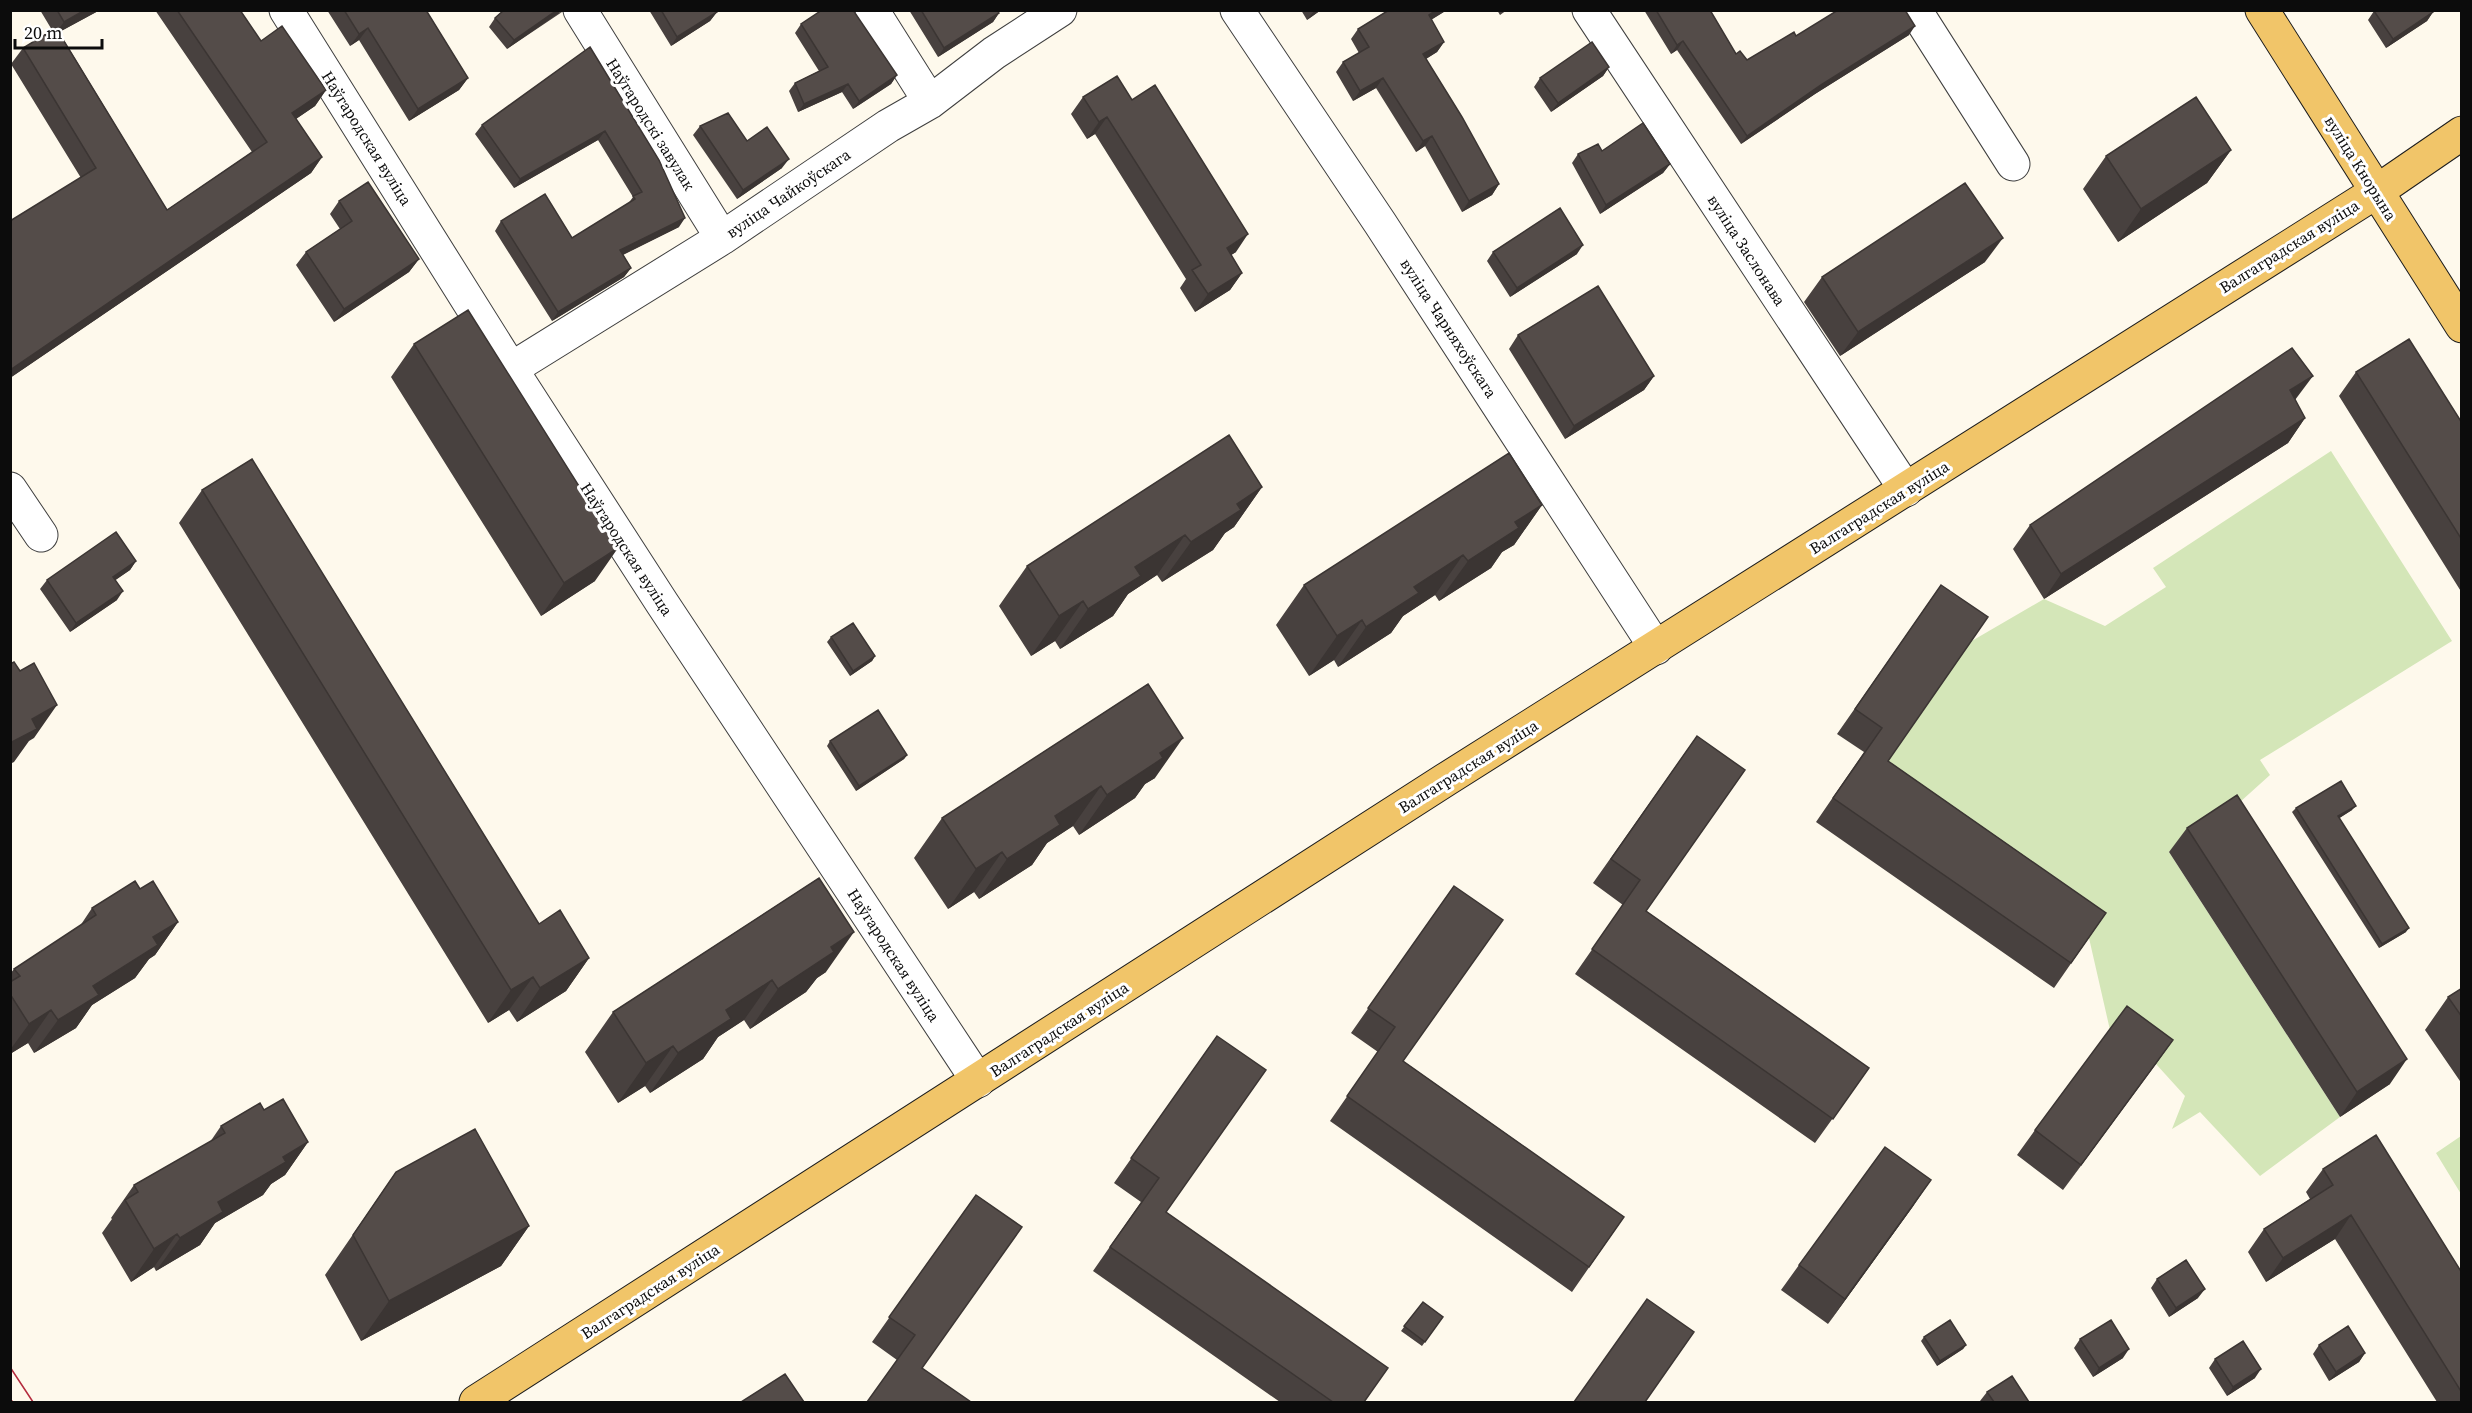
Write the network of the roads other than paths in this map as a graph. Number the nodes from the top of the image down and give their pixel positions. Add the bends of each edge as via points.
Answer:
1 (286, 10) edge
2 (580, 10) edge
3 (872, 10) edge
4 (1060, 10) edge
5 (1238, 10) edge
6 (1589, 10) edge
7 (1915, 10) edge
8 (2262, 10) edge
9 (930, 102) junction
10 (2462, 133) edge
11 (2013, 164) dead end
12 (2376, 192) junction
13 (722, 238) junction
14 (2462, 326) edge
15 (510, 369) junction
16 (10, 489) edge
17 (1906, 490) junction
18 (41, 535) dead end
19 (1656, 648) junction
20 (978, 1081) junction
21 (476, 1402) edge

1 - 15 street, Наўгародская вуліца
2 - 13 street, Наўгародскі завулак
3 - 9 street
4 - 9 street, вуліца Чайкоўскага via 994,53
5 - 19 street, вуліца Чарняхоўскага
6 - 17 street, вуліца Заслонава
7 - 11 street
8 - 12 main road, вуліца Кнорына
9 - 13 street, вуліца Чайкоўскага
10 - 12 main road, Валгаградская вуліца
12 - 14 main road, вуліца Кнорына
12 - 17 main road, Валгаградская вуліца
13 - 15 street, вуліца Чайкоўскага
15 - 20 street, Наўгародская вуліца
16 - 18 street
17 - 19 main road, Валгаградская вуліца
19 - 20 main road, Валгаградская вуліца
20 - 21 main road, Валгаградская вуліца

